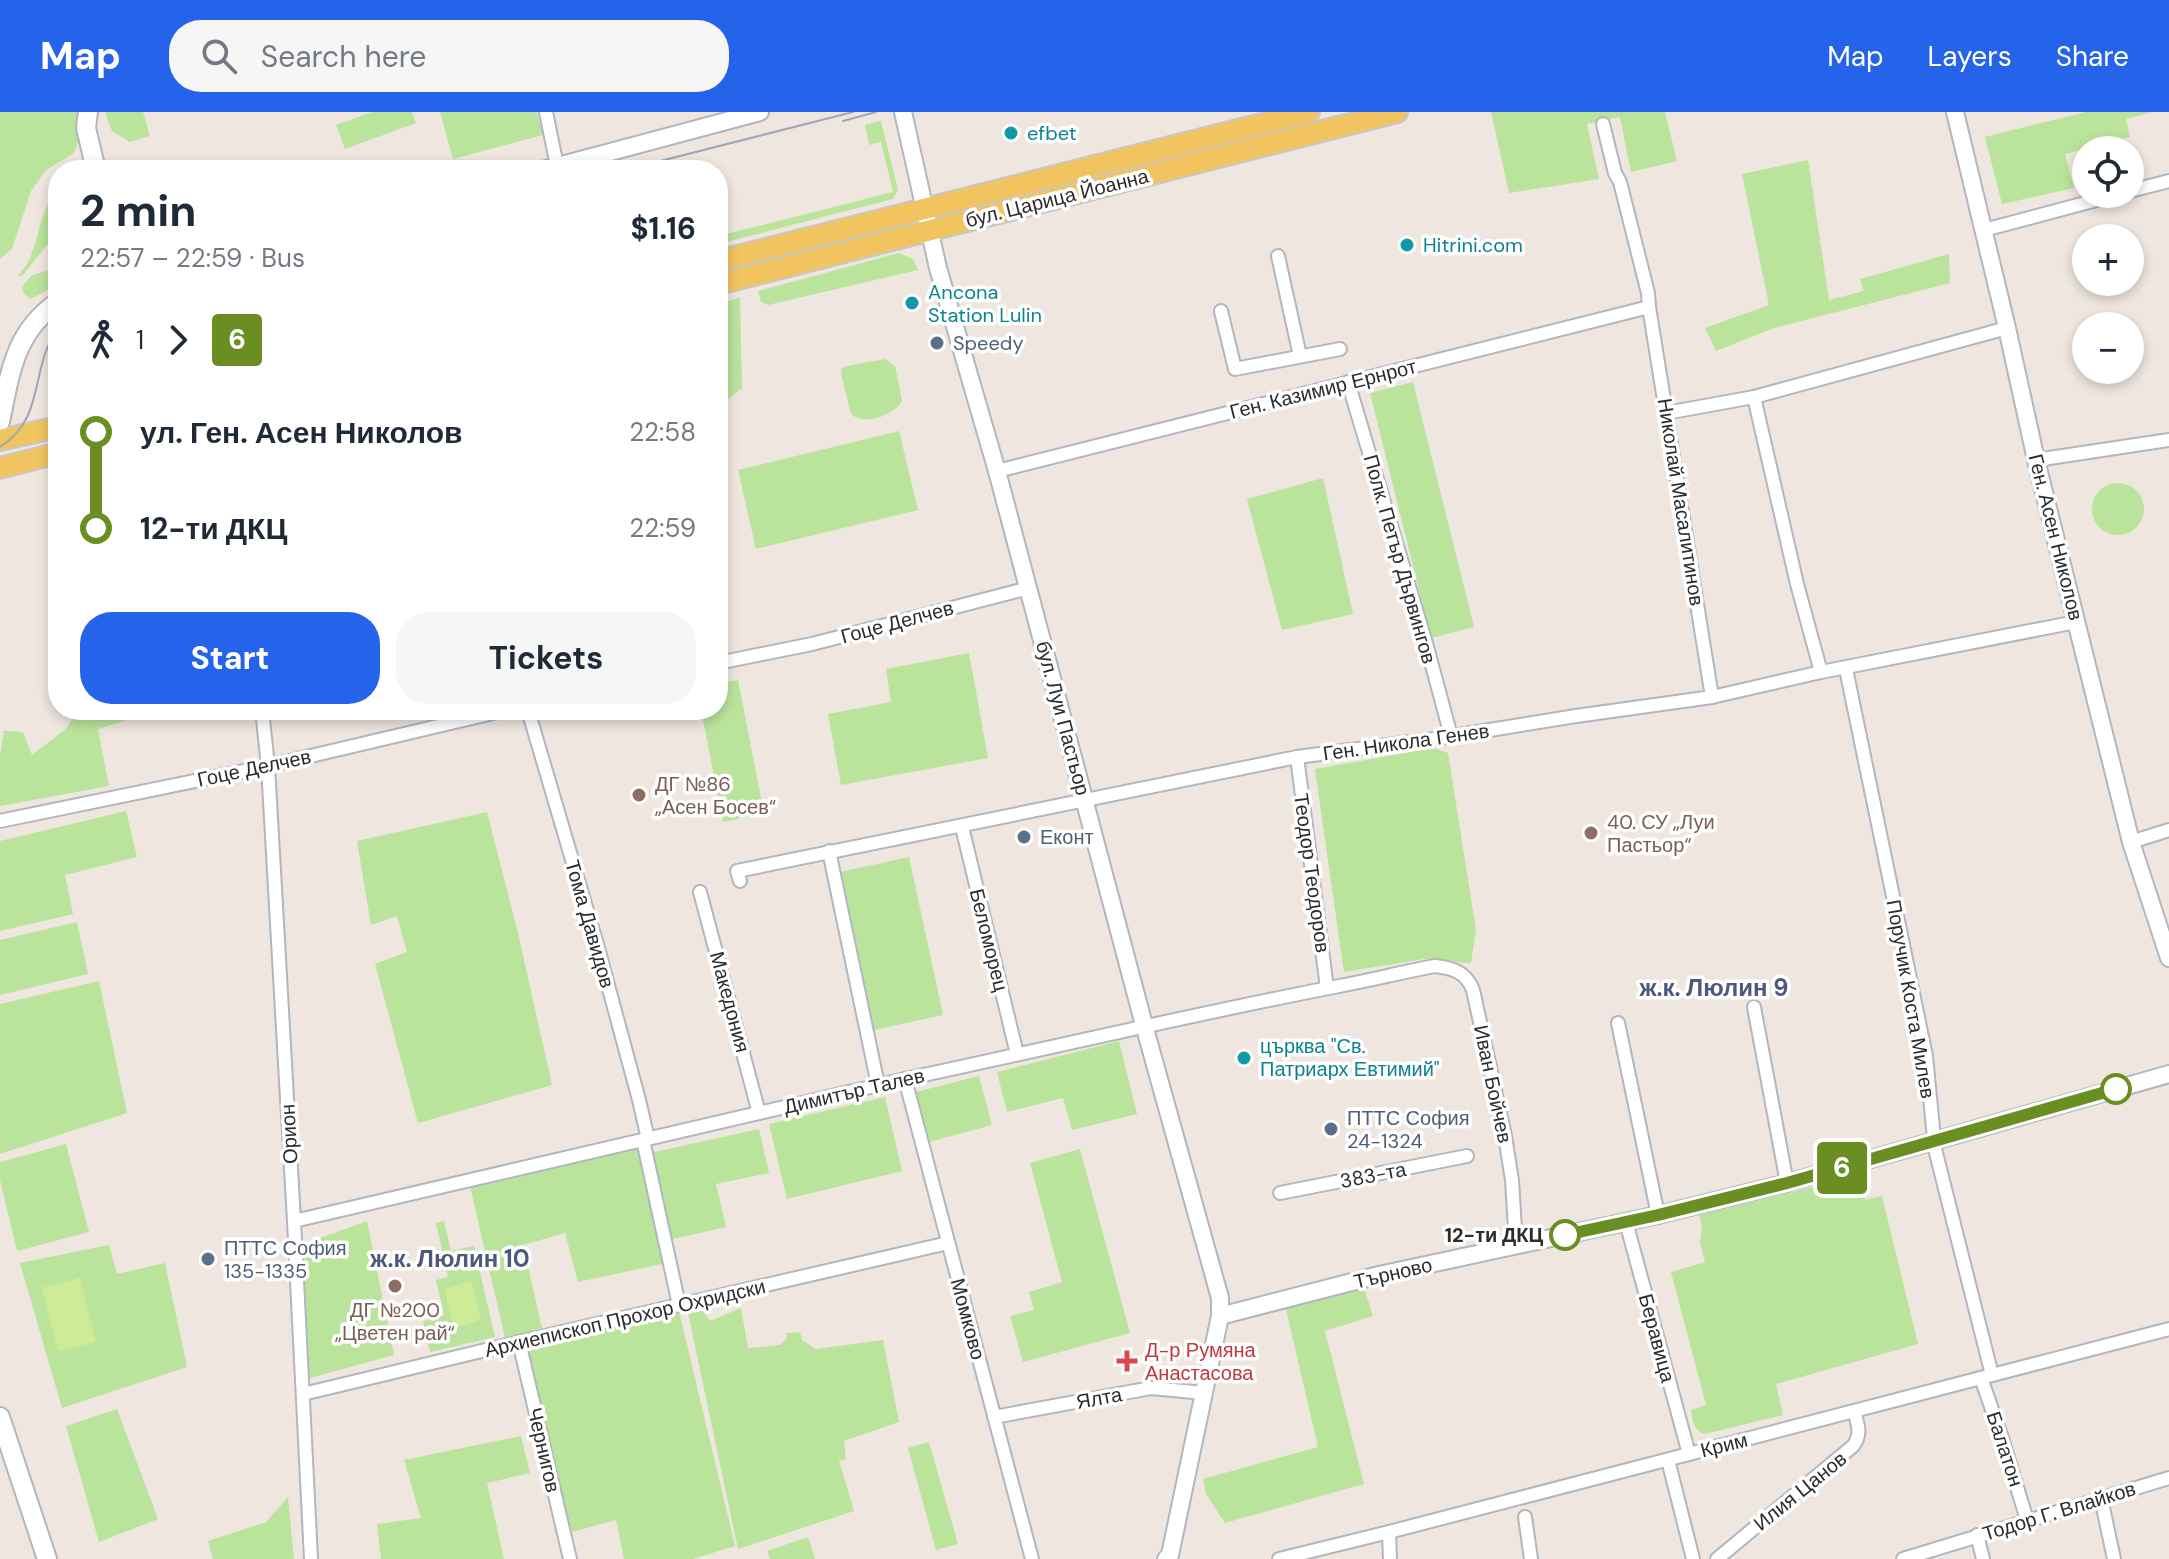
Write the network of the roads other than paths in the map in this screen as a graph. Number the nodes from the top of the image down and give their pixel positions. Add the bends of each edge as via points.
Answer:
1 (88, 112) edge
2 (546, 112) edge
3 (760, 112) edge
4 (903, 112) edge
5 (1309, 112) edge
6 (1397, 112) edge
7 (1955, 112) edge
8 (1603, 124) dead end
9 (94, 160) edge
10 (549, 160) edge
11 (580, 160) edge
12 (2169, 181) edge
13 (2144, 187) edge
14 (2072, 207) edge
15 (925, 209) junction
16 (930, 230) junction
17 (1984, 230) junction
18 (1278, 256) dead end
19 (728, 258) edge
20 (728, 281) edge
21 (1649, 307) junction
22 (48, 310) edge
23 (1221, 311) dead end
24 (2007, 328) junction
25 (1340, 349) dead end
26 (1300, 356) junction
27 (1348, 382) junction
28 (1754, 397) junction
29 (1666, 413) junction
30 (0, 422) edge
31 (48, 429) edge
32 (0, 440) edge
33 (2169, 440) edge
34 (48, 456) edge
35 (2036, 460) junction
36 (0, 468) edge
37 (997, 471) junction
38 (1029, 588) junction
39 (2076, 622) junction
40 (728, 661) edge
41 (1846, 669) junction
42 (1821, 672) junction
43 (1712, 697) junction
44 (263, 720) edge
45 (464, 720) edge
46 (531, 720) edge
47 (1451, 736) junction
48 (1297, 757) junction
49 (268, 766) junction
50 (1085, 802) junction
51 (0, 821) edge
52 (962, 827) junction
53 (2169, 830) edge
54 (2131, 842) junction
55 (829, 851) junction
56 (738, 876) dead end
57 (700, 892) dead end
58 (2169, 958) edge
59 (1416, 970) joint
60 (1327, 988) junction
61 (1754, 1007) dead end
62 (1618, 1023) dead end
63 (1144, 1025) junction
64 (1017, 1054) junction
65 (2169, 1074) edge
66 (905, 1079) junction
67 (878, 1085) junction
68 (759, 1113) junction
69 (645, 1140) junction
70 (1934, 1140) junction
71 (1467, 1156) dead end
72 (1787, 1183) junction
73 (1280, 1193) dead end
74 (1658, 1215) junction
75 (294, 1221) junction
76 (1626, 1222) junction
77 (948, 1243) junction
78 (1516, 1246) junction
79 (679, 1305) junction
80 (1220, 1316) junction
81 (2169, 1329) edge
82 (519, 1342) junction
83 (1987, 1377) junction
84 (1204, 1393) junction
85 (303, 1394) junction
86 (1854, 1411) junction
87 (0, 1417) edge
88 (994, 1417) junction
89 (1689, 1454) junction
90 (1668, 1460) junction
91 (2169, 1478) edge
92 (2101, 1498) junction
93 (1525, 1517) dead end
94 (2027, 1520) junction
95 (1389, 1532) junction
96 (1977, 1535) junction
97 (1693, 1557) edge
98 (1169, 1558) edge
99 (47, 1559) edge
100 (311, 1559) edge
101 (570, 1559) edge
102 (1032, 1559) edge
103 (1279, 1559) edge
104 (1390, 1559) edge
105 (1531, 1559) edge
106 (1706, 1559) edge
107 (1717, 1559) edge
108 (1903, 1559) edge
109 (1983, 1559) edge
110 (2114, 1559) edge

1 - 9 main road
2 - 10 street
3 - 11 street
4 - 15 street, бул. Луи Пастьор
5 - 15 main road, бул. Царица Йоанна
6 - 16 main road, бул. Царица Йоанна
7 - 17 street, Ген. Асен Николов
8 - 21 street, Николай Масалитинов
12 - 13 street
14 - 17 street
15 - 16 street, бул. Луи Пастьор
15 - 19 main road, бул. Царица Йоанна
16 - 20 main road, бул. Царица Йоанна
16 - 37 street, бул. Луи Пастьор
17 - 24 street, Ген. Асен Николов
18 - 26 street
21 - 27 street, Ген. Казимир Ернрот
21 - 29 street, Николай Масалитинов
22 - 30 main road via 23,337
23 - 26 street via 1235,369
24 - 28 street
24 - 35 street, Ген. Асен Николов
25 - 26 street
27 - 37 street, Ген. Казимир Ернрот
27 - 47 street, Полк. Петър Дървингов
28 - 29 street
28 - 42 street
29 - 43 street, Николай Масалитинов
31 - 32 main road
33 - 35 street
34 - 36 main road
35 - 39 street, Ген. Асен Николов
37 - 38 street, бул. Луи Пастьор
38 - 40 street, Гоце Делчев
38 - 50 street, бул. Луи Пастьор
39 - 41 street, Ген. Никола Генев
39 - 54 street, Ген. Асен Николов
41 - 42 street, Ген. Никола Генев
41 - 70 street, Поручик Коста Милев via 1926,1056
42 - 43 street, Ген. Никола Генев
43 - 47 street, Ген. Никола Генев
44 - 49 street, Орион
45 - 49 street, Гоце Делчев
46 - 69 street, Тома Давидов via 598,948
47 - 48 street, Ген. Никола Генев
48 - 50 street, Ген. Никола Генев
48 - 60 street, Теодор Теодоров
49 - 51 street, Гоце Делчев
49 - 75 street, Орион
50 - 52 street, Ген. Никола Генев
50 - 63 street, бул. Луи Пастьор
52 - 55 street, Ген. Никола Генев
52 - 64 street, Беломорец
53 - 54 street
54 - 58 street, Ген. Асен Николов
55 - 56 street, Ген. Никола Генев
55 - 67 street
57 - 68 street, Македония
59 - 60 street, Димитър Талев
59 - 78 street, Иван Бойчев via 1457,970 1470,981 1505,1136
60 - 63 street, Димитър Талев
61 - 72 street
62 - 74 street
63 - 64 street, Димитър Талев
63 - 80 street, бул. Луи Пастьор via 1215,1276
64 - 66 street, Димитър Талев
65 - 70 street, Търново
66 - 67 street, Димитър Талев
66 - 77 street, Момково
67 - 68 street, Димитър Талев
68 - 69 street, Димитър Талев
69 - 75 street, Димитър Талев
69 - 79 street, Тома Давидов
70 - 72 street, Търново
70 - 83 street, Поручик Коста Милев
71 - 73 street, 383-та
72 - 74 street, Търново
74 - 76 street, Търново
75 - 85 street, Орион
76 - 78 street, Търново
76 - 89 street, Беравица
77 - 79 street, Архиепископ Прохор Охридски
77 - 88 street, Момково
78 - 80 street, Търново
79 - 82 street, Архиепископ Прохор Охридски
80 - 84 street, бул. Луи Пастьор
81 - 83 street, Крим
82 - 85 street, Архиепископ Прохор Охридски
82 - 101 street, Чернигов
83 - 86 street, Крим
83 - 94 street, Балатон
84 - 88 street, Ялта via 1151,1388
84 - 98 street, бул. Луи Пастьор
85 - 100 street, Орион
86 - 89 street, Крим
86 - 107 street, Илия Цанов via 1860,1429 1849,1451
87 - 99 main road
88 - 102 street, Момково
89 - 90 street, Крим
90 - 95 street, Крим
90 - 97 street
91 - 92 street, Тодор Г. Влайков
92 - 94 street, Тодор Г. Влайков
92 - 110 street
93 - 105 street
94 - 96 street, Тодор Г. Влайков
95 - 103 street, Крим
95 - 104 street
96 - 108 street, Тодор Г. Влайков
96 - 109 street
97 - 106 street

